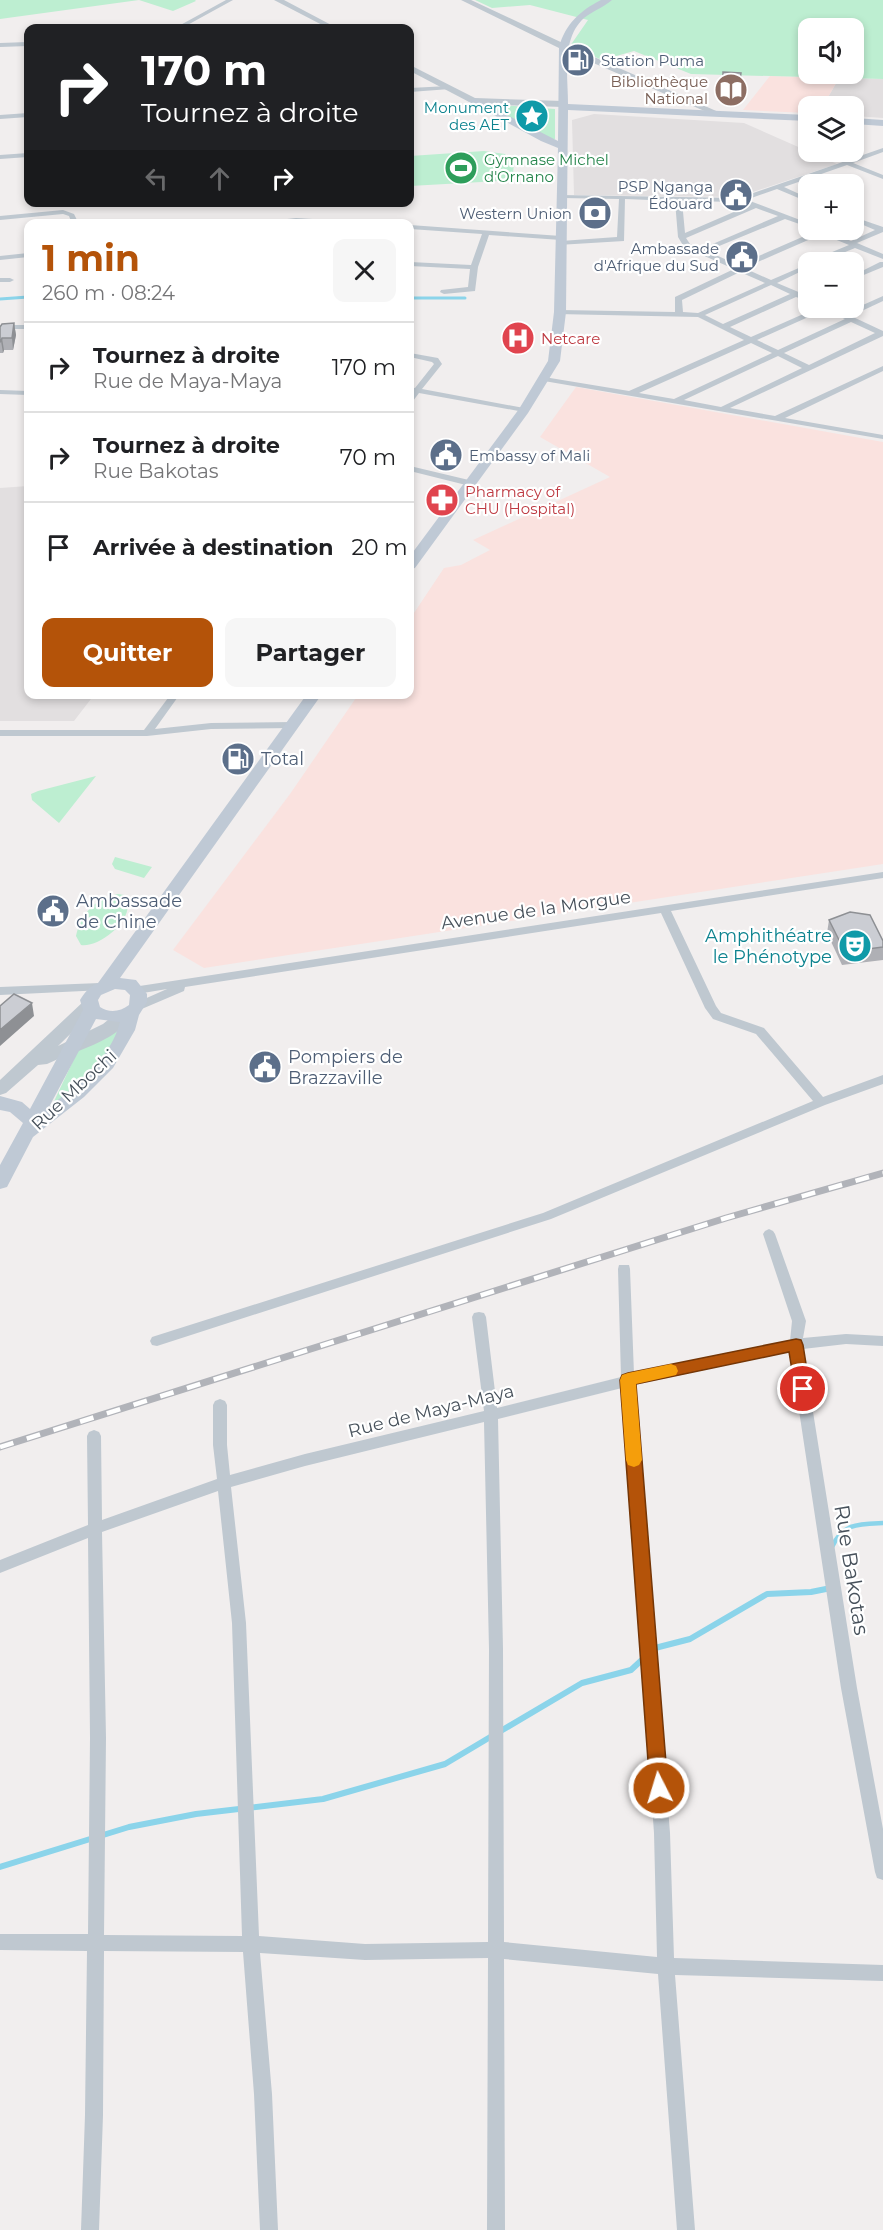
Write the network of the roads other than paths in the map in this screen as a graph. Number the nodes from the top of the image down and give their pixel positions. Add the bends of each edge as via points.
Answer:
1 (230, 0) edge
2 (278, 0) edge
3 (465, 0) edge
4 (608, 0) edge
5 (185, 24) edge
6 (325, 24) edge
7 (24, 44) edge
8 (0, 45) edge
9 (564, 47) junction
10 (414, 70) edge
11 (448, 88) junction
12 (414, 90) edge
13 (473, 101) junction
14 (563, 108) junction
15 (603, 108) junction
16 (719, 114) junction
17 (24, 115) edge
18 (0, 117) edge
19 (798, 118) edge
20 (864, 122) edge
21 (883, 123) edge
22 (562, 146) junction
23 (883, 150) edge
24 (24, 155) edge
25 (0, 157) edge
26 (848, 163) junction
27 (883, 177) edge
28 (778, 187) junction
29 (562, 196) junction
30 (798, 196) edge
31 (622, 198) junction
32 (678, 199) junction
33 (740, 200) junction
34 (757, 205) junction
35 (785, 216) junction
36 (0, 218) edge
37 (74, 219) edge
38 (798, 221) edge
39 (864, 224) edge
40 (414, 227) edge
41 (486, 232) junction
42 (881, 232) edge
43 (682, 237) junction
44 (800, 240) edge
45 (845, 240) edge
46 (561, 241) junction
47 (854, 244) junction
48 (700, 252) junction
49 (837, 252) edge
50 (24, 255) edge
51 (883, 257) edge
52 (0, 258) edge
53 (414, 264) edge
54 (883, 264) edge
55 (474, 267) junction
56 (738, 269) junction
57 (798, 270) edge
58 (864, 273) edge
59 (0, 280) edge
60 (10, 280) dead end
61 (770, 283) junction
62 (444, 292) dead end
63 (796, 294) joint
64 (883, 298) edge
65 (864, 308) edge
66 (560, 312) junction
67 (680, 314) junction
68 (699, 315) junction
69 (800, 318) edge
70 (846, 318) edge
71 (850, 318) edge
72 (725, 326) junction
73 (0, 327) edge
74 (24, 327) edge
75 (881, 331) edge
76 (754, 339) junction
77 (780, 352) junction
78 (414, 356) edge
79 (809, 368) junction
80 (883, 368) edge
81 (544, 379) junction
82 (414, 388) edge
83 (414, 389) edge
84 (0, 392) edge
85 (24, 393) edge
86 (632, 393) junction
87 (676, 401) junction
88 (723, 409) junction
89 (524, 410) junction
90 (776, 419) junction
91 (883, 437) edge
92 (414, 471) edge
93 (470, 483) junction
94 (414, 560) edge
95 (172, 699) edge
96 (312, 699) edge
97 (294, 725) junction
98 (0, 733) edge
99 (147, 734) junction
100 (883, 875) edge
101 (665, 910) junction
102 (137, 941) junction
103 (194, 982) junction
104 (0, 991) edge
105 (52, 991) junction
106 (95, 997) junction
107 (132, 1002) junction
108 (72, 1045) junction
109 (24, 1070) junction
110 (883, 1079) edge
111 (0, 1089) edge
112 (821, 1101) junction
113 (0, 1103) edge
114 (30, 1128) junction
115 (0, 1182) edge
116 (769, 1234) dead end
117 (624, 1269) dead end
118 (479, 1317) dead end
119 (157, 1341) dead end
120 (883, 1341) edge
121 (796, 1345) junction
122 (628, 1380) junction
123 (220, 1405) dead end
124 (491, 1416) junction
125 (94, 1436) dead end
126 (224, 1483) junction
127 (94, 1528) junction
128 (0, 1567) edge
129 (883, 1872) edge
130 (96, 1941) junction
131 (0, 1942) edge
132 (251, 1944) junction
133 (496, 1950) junction
134 (666, 1966) junction
135 (883, 1973) edge
136 (90, 2230) edge
137 (269, 2230) edge
138 (496, 2230) edge
139 (686, 2230) edge

1 - 5 street
2 - 6 street
3 - 9 street
4 - 9 main road via 571,26
7 - 8 street
9 - 14 main road
9 - 16 street
10 - 11 street
11 - 12 street
11 - 13 street
13 - 14 street
13 - 22 main road
14 - 15 main road
14 - 15 main road
14 - 22 main road
15 - 16 main road
16 - 19 main road
17 - 18 street
20 - 21 main road
22 - 29 main road
23 - 26 street
24 - 25 street
26 - 27 street
26 - 28 street
28 - 30 street
28 - 33 street
29 - 31 street
29 - 46 main road
31 - 32 street
31 - 46 street via 621,239
32 - 33 street
32 - 43 street
33 - 34 street
34 - 35 street
34 - 43 street
35 - 38 street
35 - 48 street
36 - 37 street via 63,212
39 - 42 street
40 - 41 street
41 - 46 street
41 - 55 street
42 - 47 street
43 - 48 street
44 - 56 street
45 - 47 street
46 - 66 main road
47 - 49 street
47 - 51 street
48 - 56 street
50 - 52 street
53 - 55 street
54 - 58 street
55 - 62 street via 472,289
56 - 61 street
56 - 67 street via 678,299
57 - 61 street
59 - 60 street
61 - 63 street
61 - 68 street
63 - 72 street
64 - 65 street
66 - 67 street
66 - 81 main road via 556,351
67 - 68 street
68 - 72 street
69 - 76 street
70 - 77 street
71 - 75 street
72 - 76 street
73 - 74 street
75 - 79 street
76 - 77 street
76 - 86 street
77 - 79 street
77 - 87 street
78 - 82 street via 438,364
79 - 88 street
80 - 90 street
81 - 86 street
81 - 89 main road
83 - 89 street
84 - 85 street
86 - 87 street
87 - 88 street
88 - 90 street
89 - 93 main road
90 - 91 street
92 - 93 street
93 - 94 main road
95 - 99 street
96 - 97 main road, Rue Mbochi
97 - 99 street via 211,726
97 - 102 main road, Rue Mbochi
98 - 99 street
100 - 101 street, Avenue de la Morgue
101 - 103 street, Avenue de la Morgue
101 - 112 street via 717,1016 760,1031
102 - 106 main road, Rue Mbochi
102 - 107 main road, Rue Mbochi
103 - 107 street, Avenue de la Morgue
103 - 107 street, Avenue de la Morgue
104 - 105 street
105 - 106 street
105 - 106 street
106 - 107 main road
106 - 107 main road via 110,1018
106 - 108 main road, Rue Mbochi
106 - 109 street
107 - 108 street via 116,1024
107 - 114 main road, Rue Mbochi via 129,1027 118,1051 91,1079
108 - 109 street
108 - 114 main road, Rue Mbochi
109 - 111 street
110 - 112 street
112 - 119 street via 547,1216
113 - 114 main road via 16,1107
114 - 115 main road, Rue Mbochi
116 - 121 street, Rue Bakotas via 799,1321
117 - 122 street
118 - 124 street
120 - 121 street, Rue de Maya-Maya via 865,1338
121 - 122 street, Rue de Maya-Maya
121 - 129 street, Rue Bakotas via 849,1688
122 - 124 street, Rue de Maya-Maya
122 - 134 street via 662,1833
123 - 126 street
124 - 126 street, Rue de Maya-Maya
124 - 133 street
125 - 127 street
126 - 127 street, Rue de Maya-Maya
126 - 132 street via 238,1623
127 - 128 street, Rue de Maya-Maya
127 - 130 street
130 - 131 street
130 - 132 street
130 - 136 street
132 - 133 street via 365,1952
132 - 137 street
133 - 134 street
133 - 138 street
134 - 135 street
134 - 139 street

